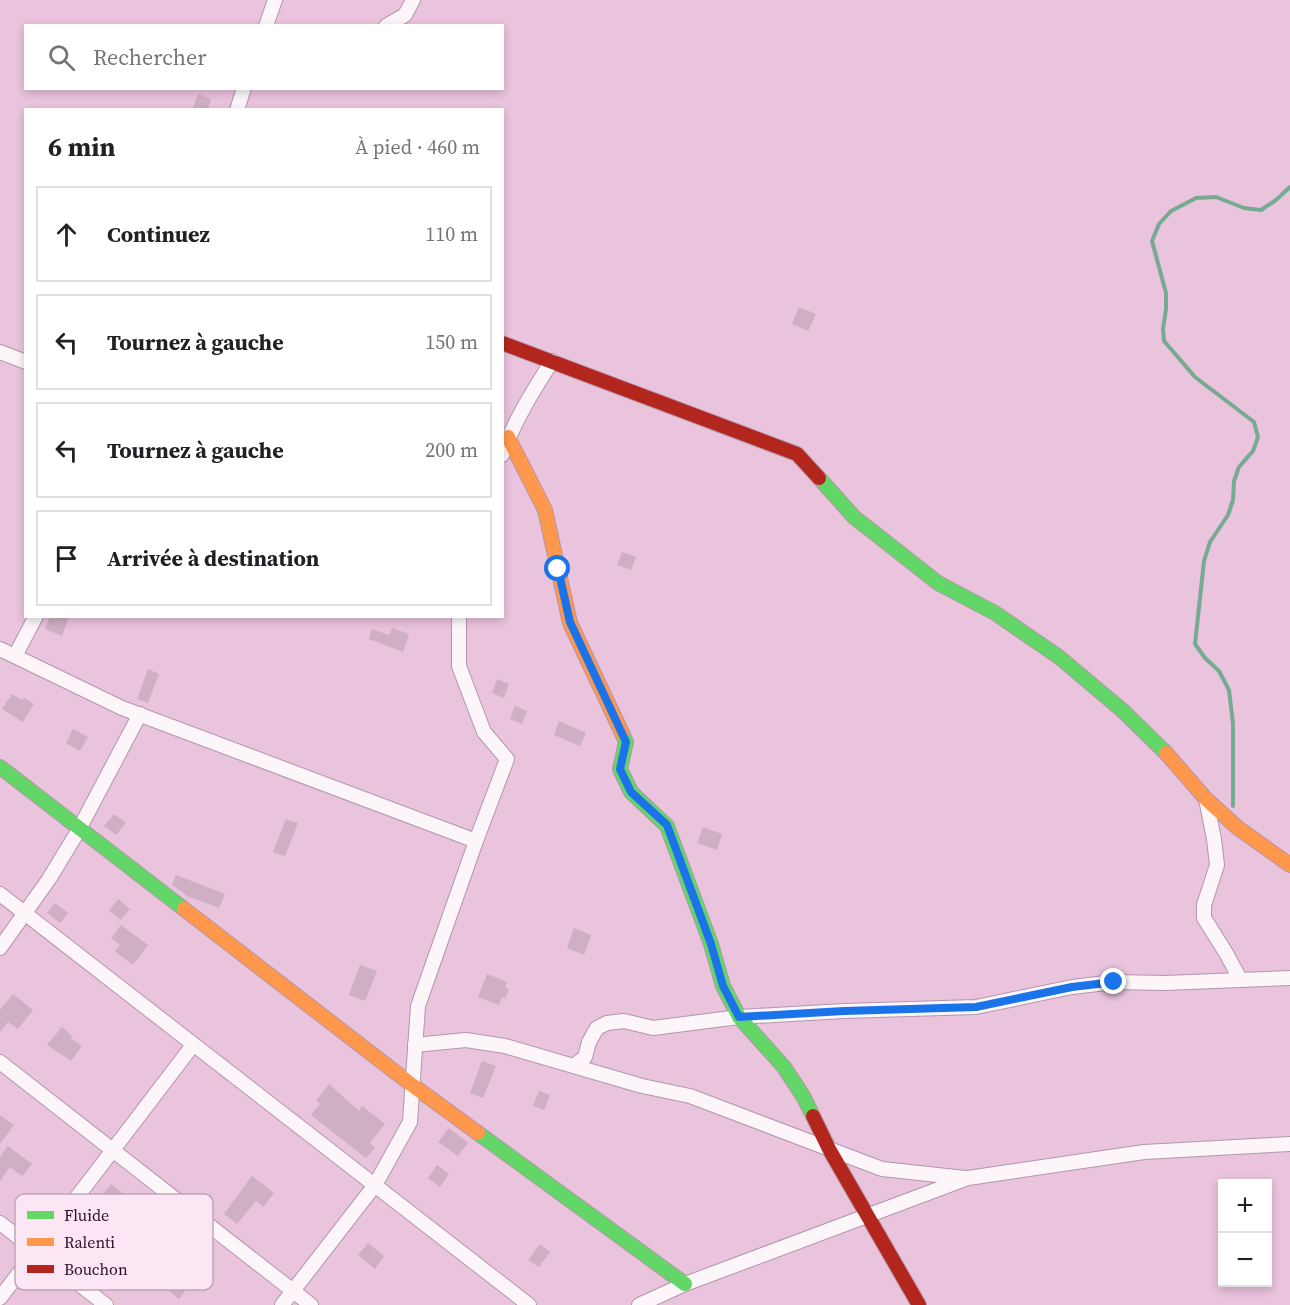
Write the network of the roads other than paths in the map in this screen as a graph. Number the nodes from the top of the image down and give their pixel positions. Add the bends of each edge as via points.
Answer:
1 (275, 0) edge
2 (413, 0) edge
3 (267, 24) edge
4 (389, 24) edge
5 (243, 90) edge
6 (238, 108) edge
7 (504, 344) edge
8 (0, 352) edge
9 (24, 361) edge
10 (552, 362) junction
11 (508, 437) junction
12 (504, 449) edge
13 (35, 618) edge
14 (459, 618) edge
15 (0, 649) edge
16 (15, 656) junction
17 (140, 714) junction
18 (0, 767) edge
19 (1206, 799) junction
20 (79, 828) junction
21 (476, 841) junction
22 (1290, 865) edge
23 (0, 894) edge
24 (25, 914) junction
25 (0, 948) edge
26 (1290, 978) edge
27 (1240, 979) junction
28 (739, 1017) junction
29 (194, 1045) junction
30 (415, 1045) junction
31 (0, 1062) edge
32 (574, 1066) junction
33 (412, 1085) junction
34 (1290, 1144) edge
35 (113, 1149) junction
36 (829, 1149) junction
37 (968, 1178) junction
38 (375, 1185) junction
39 (79, 1194) edge
40 (170, 1194) edge
41 (866, 1217) junction
42 (0, 1223) edge
43 (213, 1228) edge
44 (15, 1235) edge
45 (15, 1278) edge
46 (685, 1284) junction
47 (87, 1290) edge
48 (292, 1291) junction
49 (0, 1298) edge
50 (106, 1305) edge
51 (282, 1305) edge
52 (311, 1305) edge
53 (529, 1305) edge
54 (639, 1305) edge
55 (919, 1305) edge

1 - 3 street
2 - 4 street via 405,15
5 - 6 street
7 - 10 street
8 - 9 street
10 - 11 street
10 - 19 street via 797,454 854,517 938,584 995,613 1059,657 1167,754
11 - 12 street
11 - 28 street via 545,510 570,622 626,742 620,769 631,792 667,825 723,986
13 - 16 street
14 - 21 street via 459,666 484,732 507,759
15 - 16 street
16 - 17 street
17 - 20 street
17 - 21 street
18 - 20 street
19 - 22 street via 1238,828
19 - 27 street via 1217,865 1204,905 1204,918
20 - 24 street
20 - 33 street
21 - 30 street via 418,1006
23 - 24 street
24 - 25 street
24 - 29 street
26 - 27 street
27 - 28 street via 1114,982 976,1007
28 - 32 street via 653,1028 624,1021 608,1023 597,1029 585,1057
28 - 36 street via 784,1067
29 - 35 street
29 - 38 street
30 - 32 street via 466,1040 505,1046
30 - 33 street
31 - 35 street
32 - 36 street via 690,1096
33 - 38 street via 410,1122
33 - 46 street
34 - 37 street via 1144,1152
35 - 39 street
35 - 40 street
36 - 37 street via 882,1169
36 - 41 street
37 - 41 street
38 - 48 street
38 - 53 street
41 - 46 street
41 - 55 street
42 - 44 street
43 - 48 street
45 - 49 street
46 - 54 street
47 - 50 street
48 - 51 street
48 - 52 street

